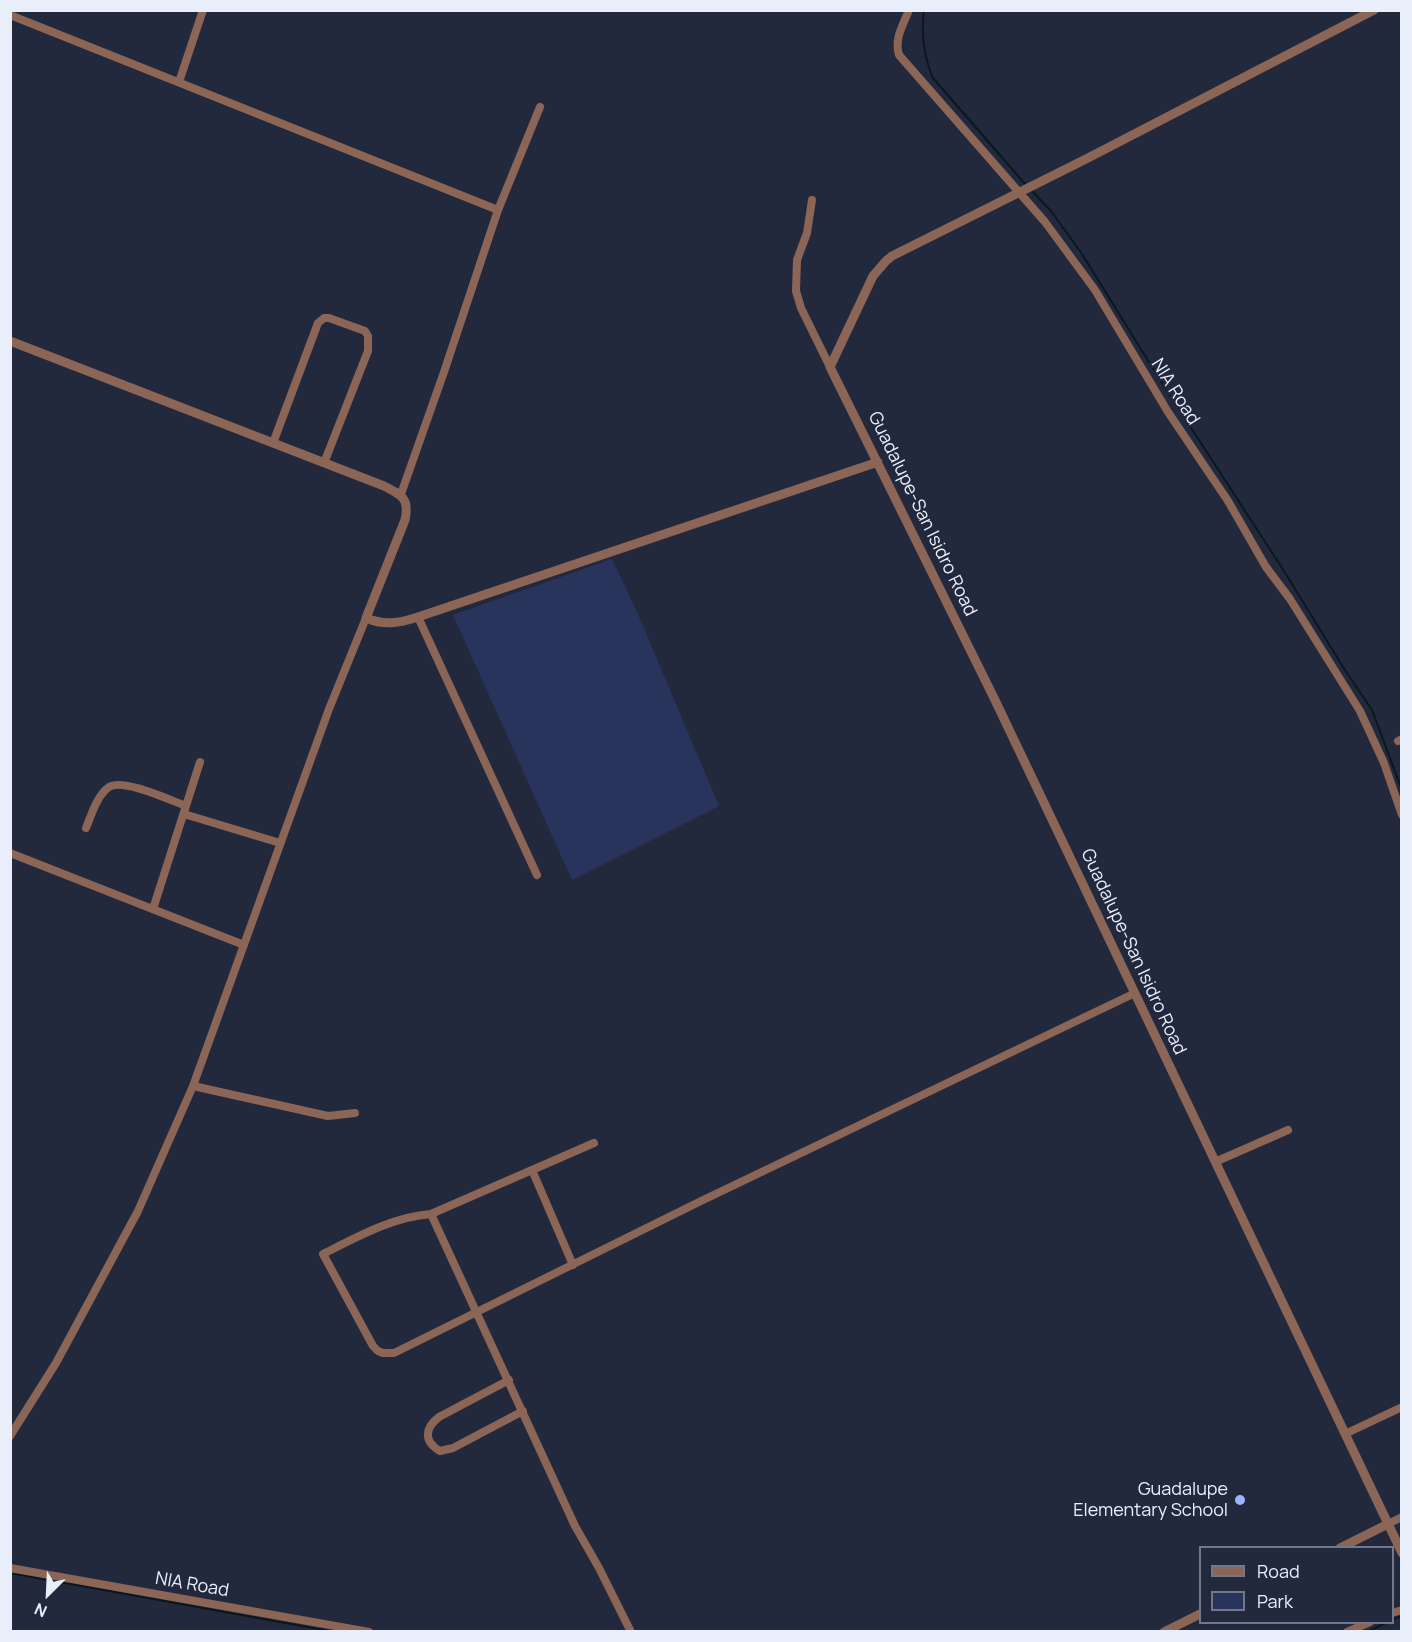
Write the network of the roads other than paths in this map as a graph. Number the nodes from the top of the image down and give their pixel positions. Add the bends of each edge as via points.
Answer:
1 (203, 10) edge
2 (909, 10) edge
3 (1374, 10) edge
4 (10, 15) edge
5 (179, 82) junction
6 (540, 107) dead end
7 (1018, 192) junction
8 (812, 200) dead end
9 (498, 210) junction
10 (10, 341) edge
11 (830, 367) junction
12 (273, 443) junction
13 (878, 462) junction
14 (324, 463) junction
15 (401, 494) junction
16 (418, 617) junction
17 (366, 618) junction
18 (200, 762) dead end
19 (185, 810) junction
20 (1401, 815) edge
21 (86, 828) dead end
22 (280, 843) junction
23 (10, 854) edge
24 (537, 875) dead end
25 (153, 909) junction
26 (244, 945) junction
27 (1134, 993) junction
28 (193, 1086) junction
29 (355, 1113) dead end
30 (1288, 1130) dead end
31 (594, 1143) dead end
32 (1215, 1162) junction
33 (532, 1170) junction
34 (431, 1214) junction
35 (573, 1265) junction
36 (477, 1312) junction
37 (509, 1380) junction
38 (1401, 1407) edge
39 (523, 1411) junction
40 (1344, 1434) junction
41 (10, 1436) edge
42 (1401, 1517) edge
43 (1388, 1524) junction
44 (1344, 1546) edge
45 (1401, 1553) edge
46 (10, 1568) edge
47 (1199, 1614) edge
48 (1367, 1624) edge
49 (369, 1632) edge
50 (631, 1632) edge
51 (1164, 1632) edge
52 (1347, 1632) edge

1 - 5 street
2 - 7 street, NIA Road via 899,36 899,55
3 - 7 street
4 - 5 street
5 - 9 street
6 - 9 street
7 - 11 street via 886,261 873,276
7 - 20 street, NIA Road via 1095,290 1360,711 1384,763
8 - 11 street via 797,260 796,291
9 - 15 street
10 - 12 street
11 - 13 street, Guadalupe-San Isidro Road
12 - 14 street
12 - 14 street via 318,322 329,318 366,331 368,351
13 - 16 street
13 - 27 street, Guadalupe-San Isidro Road
14 - 15 street
15 - 17 street via 406,504 405,520
16 - 17 street via 388,624
16 - 24 street
17 - 22 street
18 - 19 street
19 - 21 street via 120,784 104,792
19 - 22 street
19 - 25 street
22 - 26 street
23 - 25 street
25 - 26 street
26 - 28 street
27 - 32 street, Guadalupe-San Isidro Road
27 - 35 street
28 - 29 street via 328,1116
28 - 41 street via 138,1211 56,1363
30 - 32 street
31 - 33 street
32 - 40 street, Guadalupe-San Isidro Road
33 - 34 street
33 - 35 street
34 - 36 street
34 - 36 street via 398,1220 323,1254 373,1346 383,1353 394,1353
35 - 36 street
36 - 37 street
37 - 39 street
37 - 39 street via 439,1417 429,1428 430,1442 440,1451 453,1448
38 - 40 street
39 - 50 street via 575,1526
40 - 43 street, Guadalupe-San Isidro Road
42 - 43 street
43 - 44 street
43 - 45 street, Guadalupe-San Isidro Road
46 - 49 street, NIA Road
47 - 51 street
48 - 52 street

